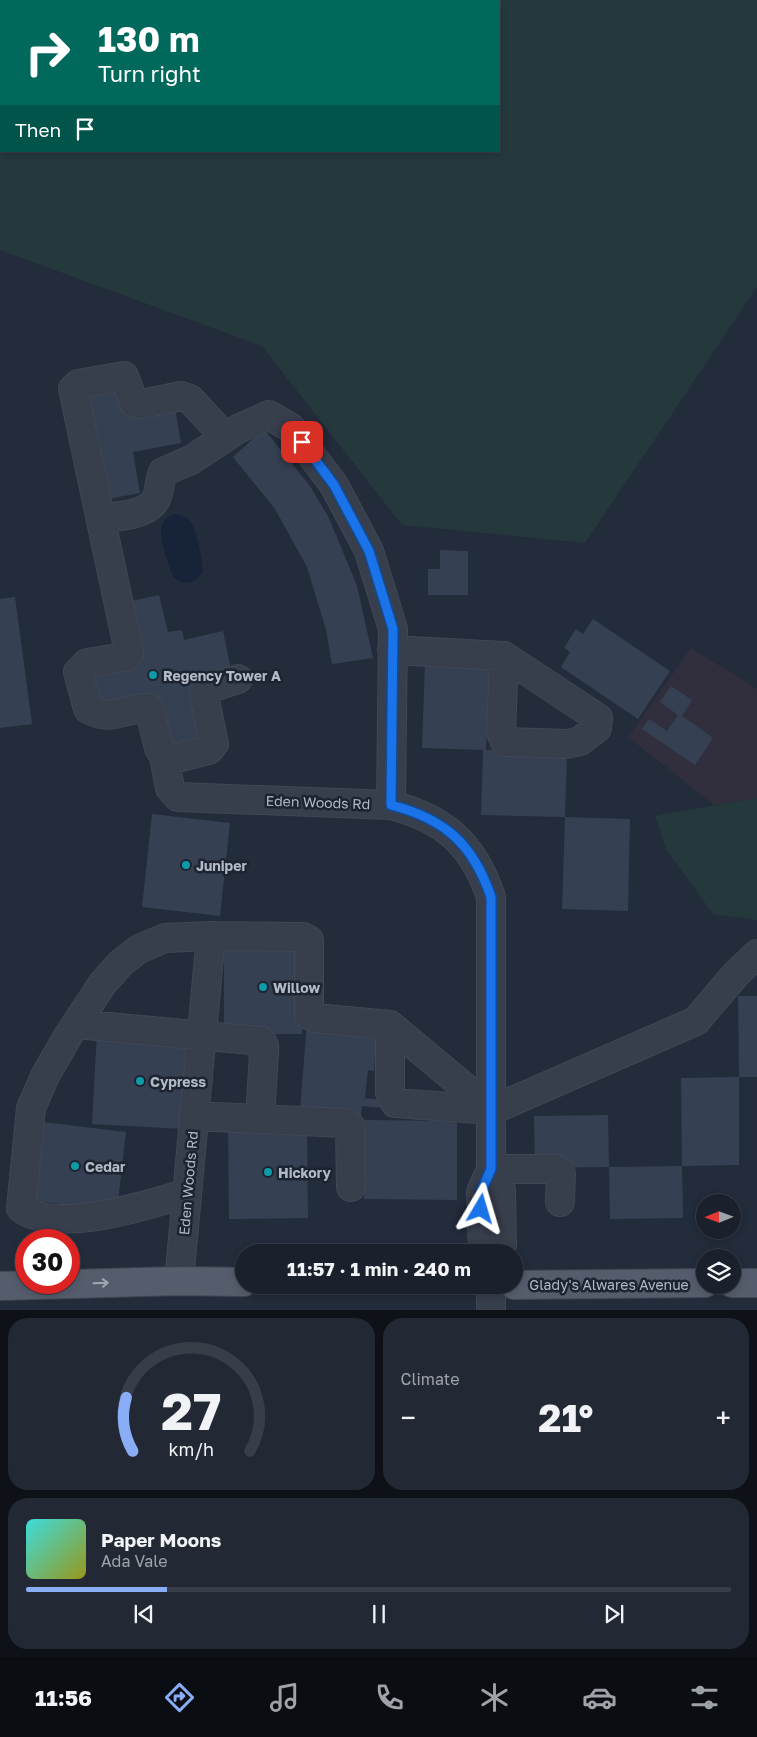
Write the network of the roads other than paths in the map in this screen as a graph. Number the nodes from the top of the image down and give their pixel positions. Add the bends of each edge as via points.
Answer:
1 (225, 437) junction
2 (100, 516) junction
3 (392, 650) junction
4 (504, 656) dead end
5 (238, 679) dead end
6 (164, 756) junction
7 (391, 805) junction
8 (211, 936) junction
9 (757, 954) edge
10 (745, 978) edge
11 (76, 1024) junction
12 (390, 1025) junction
13 (201, 1035) junction
14 (492, 1110) junction
15 (194, 1116) junction
16 (260, 1119) junction
17 (491, 1169) junction
18 (351, 1187) dead end
19 (187, 1193) junction
20 (560, 1202) dead end
21 (483, 1244) edge
22 (502, 1244) edge
23 (179, 1281) junction
24 (235, 1282) edge
25 (696, 1283) edge
26 (741, 1283) edge
27 (757, 1283) edge
28 (523, 1284) edge
29 (0, 1286) edge
30 (491, 1294) edge
31 (491, 1310) edge

1 - 2 street via 191,460 163,472 156,499 148,509 111,518
1 - 2 street via 190,399 181,396 134,403 124,376 78,384 73,389
1 - 3 street via 269,415 291,428 334,485 369,551 393,629
2 - 6 street, Eden Woods Rd via 129,652 124,658 88,664 78,672 88,709 109,716 149,708
3 - 4 street
3 - 7 street
5 - 6 street via 207,690 204,695 214,744 209,750 173,759
6 - 7 street, Eden Woods Rd via 170,788 178,797
7 - 14 street, Eden Woods Rd via 436,821 455,836 483,874 491,897
8 - 11 street via 165,938 139,949 103,983
8 - 12 street via 304,937 309,940 309,1015
8 - 13 street, Eden Woods Rd
9 - 10 street
10 - 14 street via 696,1021
11 - 13 street
11 - 19 street via 30,1108 21,1208 28,1214 57,1218 120,1213
12 - 14 street
12 - 14 street via 390,1093 395,1103
13 - 15 street, Eden Woods Rd
13 - 16 street via 261,1041 264,1045
14 - 17 street, Eden Woods Rd
15 - 16 street
15 - 19 street, Eden Woods Rd
16 - 18 street via 344,1123 350,1126
17 - 20 street via 556,1169 561,1173
17 - 21 street, Eden Woods Rd via 481,1192
17 - 22 street via 500,1190
19 - 23 street, Eden Woods Rd
23 - 24 main road
29 -> 23 main road
25 - 28 main road, Glady's Alwares Avenue
26 - 27 main road
30 - 31 street

